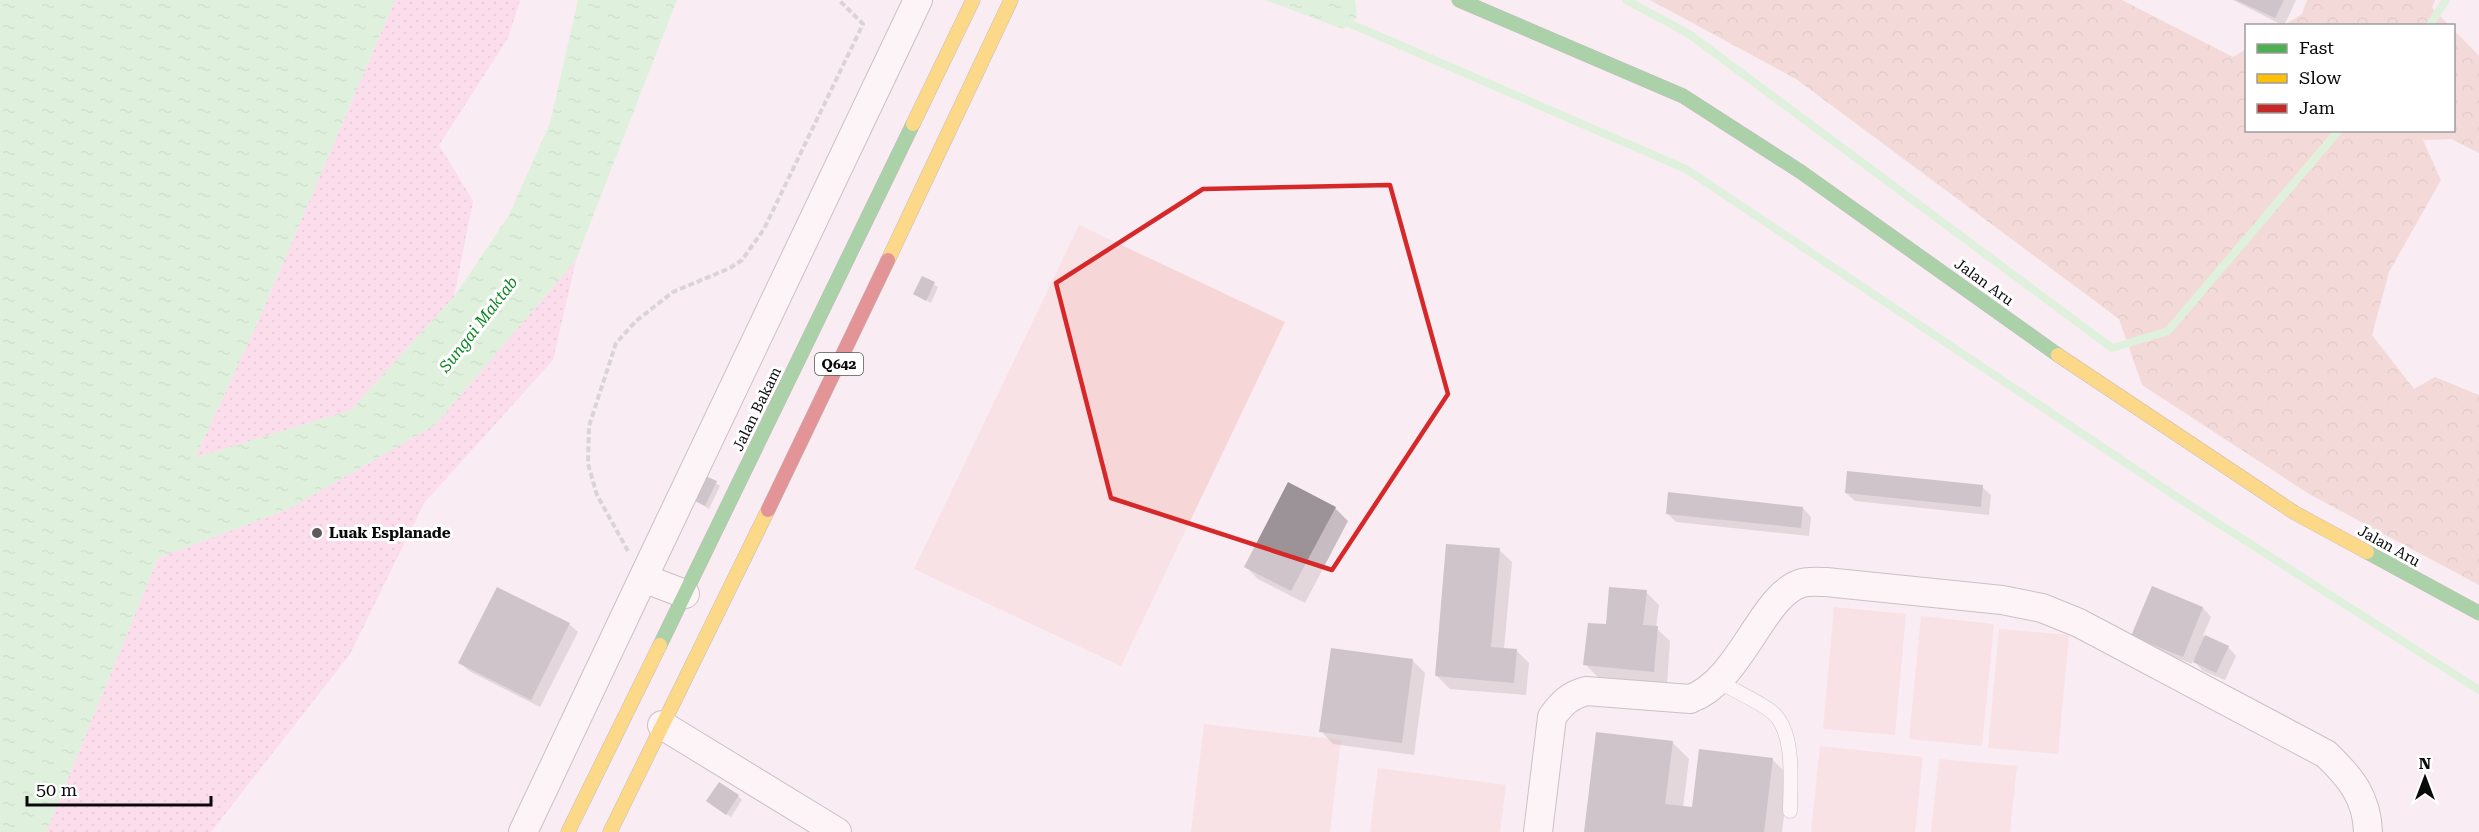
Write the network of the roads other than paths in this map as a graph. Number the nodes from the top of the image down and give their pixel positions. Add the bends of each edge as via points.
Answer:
1 (918, 0) edge
2 (973, 0) edge
3 (1011, 0) edge
4 (1459, 0) edge
5 (643, 578) junction
6 (686, 594) junction
7 (2479, 614) edge
8 (663, 641) junction
9 (662, 674) dead end
10 (1719, 682) junction
11 (659, 716) junction
12 (567, 741) junction
13 (604, 758) junction
14 (1790, 811) dead end
15 (523, 832) edge
16 (568, 832) edge
17 (610, 832) edge
18 (837, 832) edge
19 (1538, 832) edge
20 (2368, 832) edge

1 - 5 street
2 - 6 main road, Jalan Bakam / Q642
3 - 11 main road, Q642 via 810,424
4 - 7 main road, Jalan Aru via 1683,96 1801,172 2021,330 2295,513
5 - 6 street
5 - 12 street
6 - 8 main road, Jalan Bakam / Q642
8 - 9 main road
8 - 13 main road, Jalan Bakam / Q642
10 - 14 lane via 1773,713 1784,729 1790,755
10 - 19 street via 1690,699 1586,691 1563,702 1552,717
10 - 20 street via 1781,597 1801,583 1881,586 2042,608 2079,623 2326,754 2348,775 2365,806
11 - 17 main road, Q642
11 - 18 street
12 - 13 street
12 - 15 street
13 - 16 main road, Jalan Bakam / Q642

